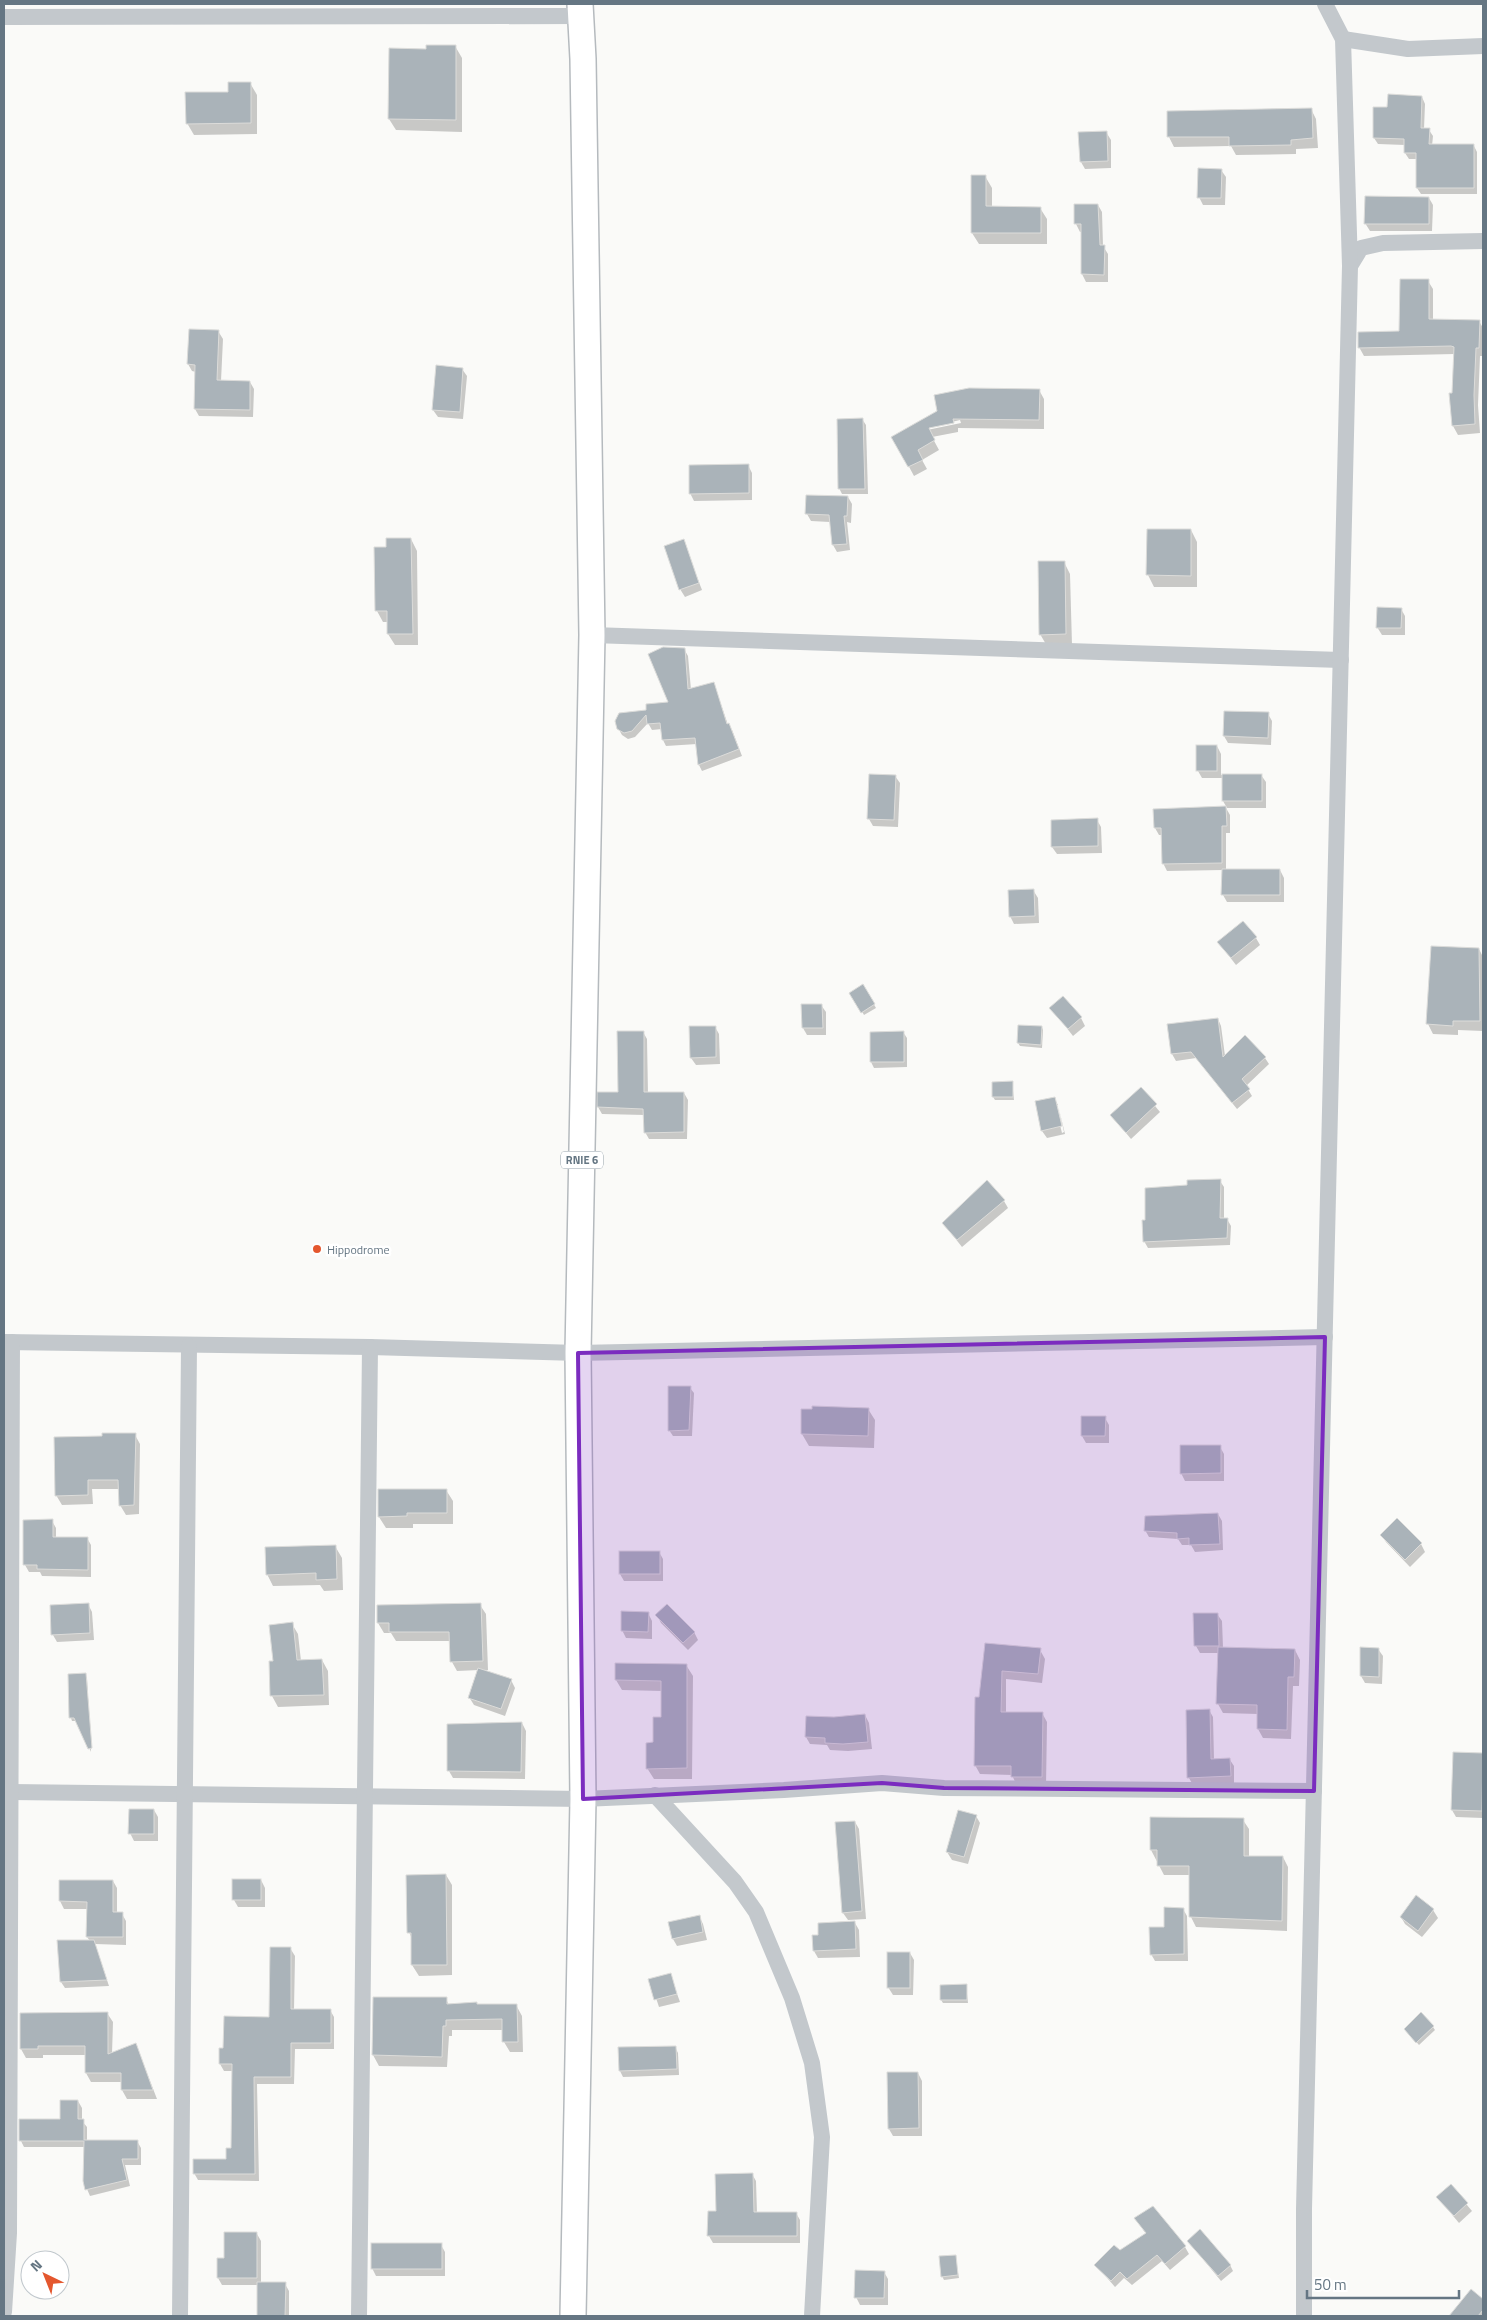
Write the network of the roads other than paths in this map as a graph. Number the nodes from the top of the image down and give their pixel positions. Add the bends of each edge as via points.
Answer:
1 (1325, 4) edge
2 (580, 10) edge
3 (4, 17) edge
4 (1343, 40) junction
5 (1483, 46) edge
6 (1483, 241) edge
7 (1350, 266) junction
8 (592, 636) junction
9 (1341, 660) junction
10 (1325, 1336) junction
11 (8, 1342) edge
12 (189, 1346) junction
13 (370, 1347) junction
14 (578, 1353) junction
15 (1314, 1791) junction
16 (11, 1792) junction
17 (185, 1794) junction
18 (655, 1795) junction
19 (365, 1796) junction
20 (582, 1799) junction
21 (4, 2312) edge
22 (180, 2316) edge
23 (359, 2316) edge
24 (573, 2316) edge
25 (812, 2316) edge
26 (1304, 2316) edge

1 - 4 street
2 - 3 street
2 - 8 main road, RNIE 6
4 - 5 street via 1408,49
4 - 7 street
6 - 7 street via 1383,243 1360,248
7 - 9 street
8 - 9 street
8 - 14 main road, RNIE 6
9 - 10 street
10 - 14 street
10 - 15 street
11 - 12 street
11 - 16 street
12 - 13 street
12 - 17 street
13 - 14 street
13 - 19 street
14 - 20 main road, RNIE 6
15 - 18 street via 944,1788 882,1783
15 - 26 street
16 - 17 street
16 - 21 street via 9,2233
17 - 19 street
17 - 22 street
18 - 20 street
18 - 25 street via 734,1882 756,1912 792,1998 812,2063 822,2137
19 - 20 street
19 - 23 street
20 - 24 main road, RNIE 6

